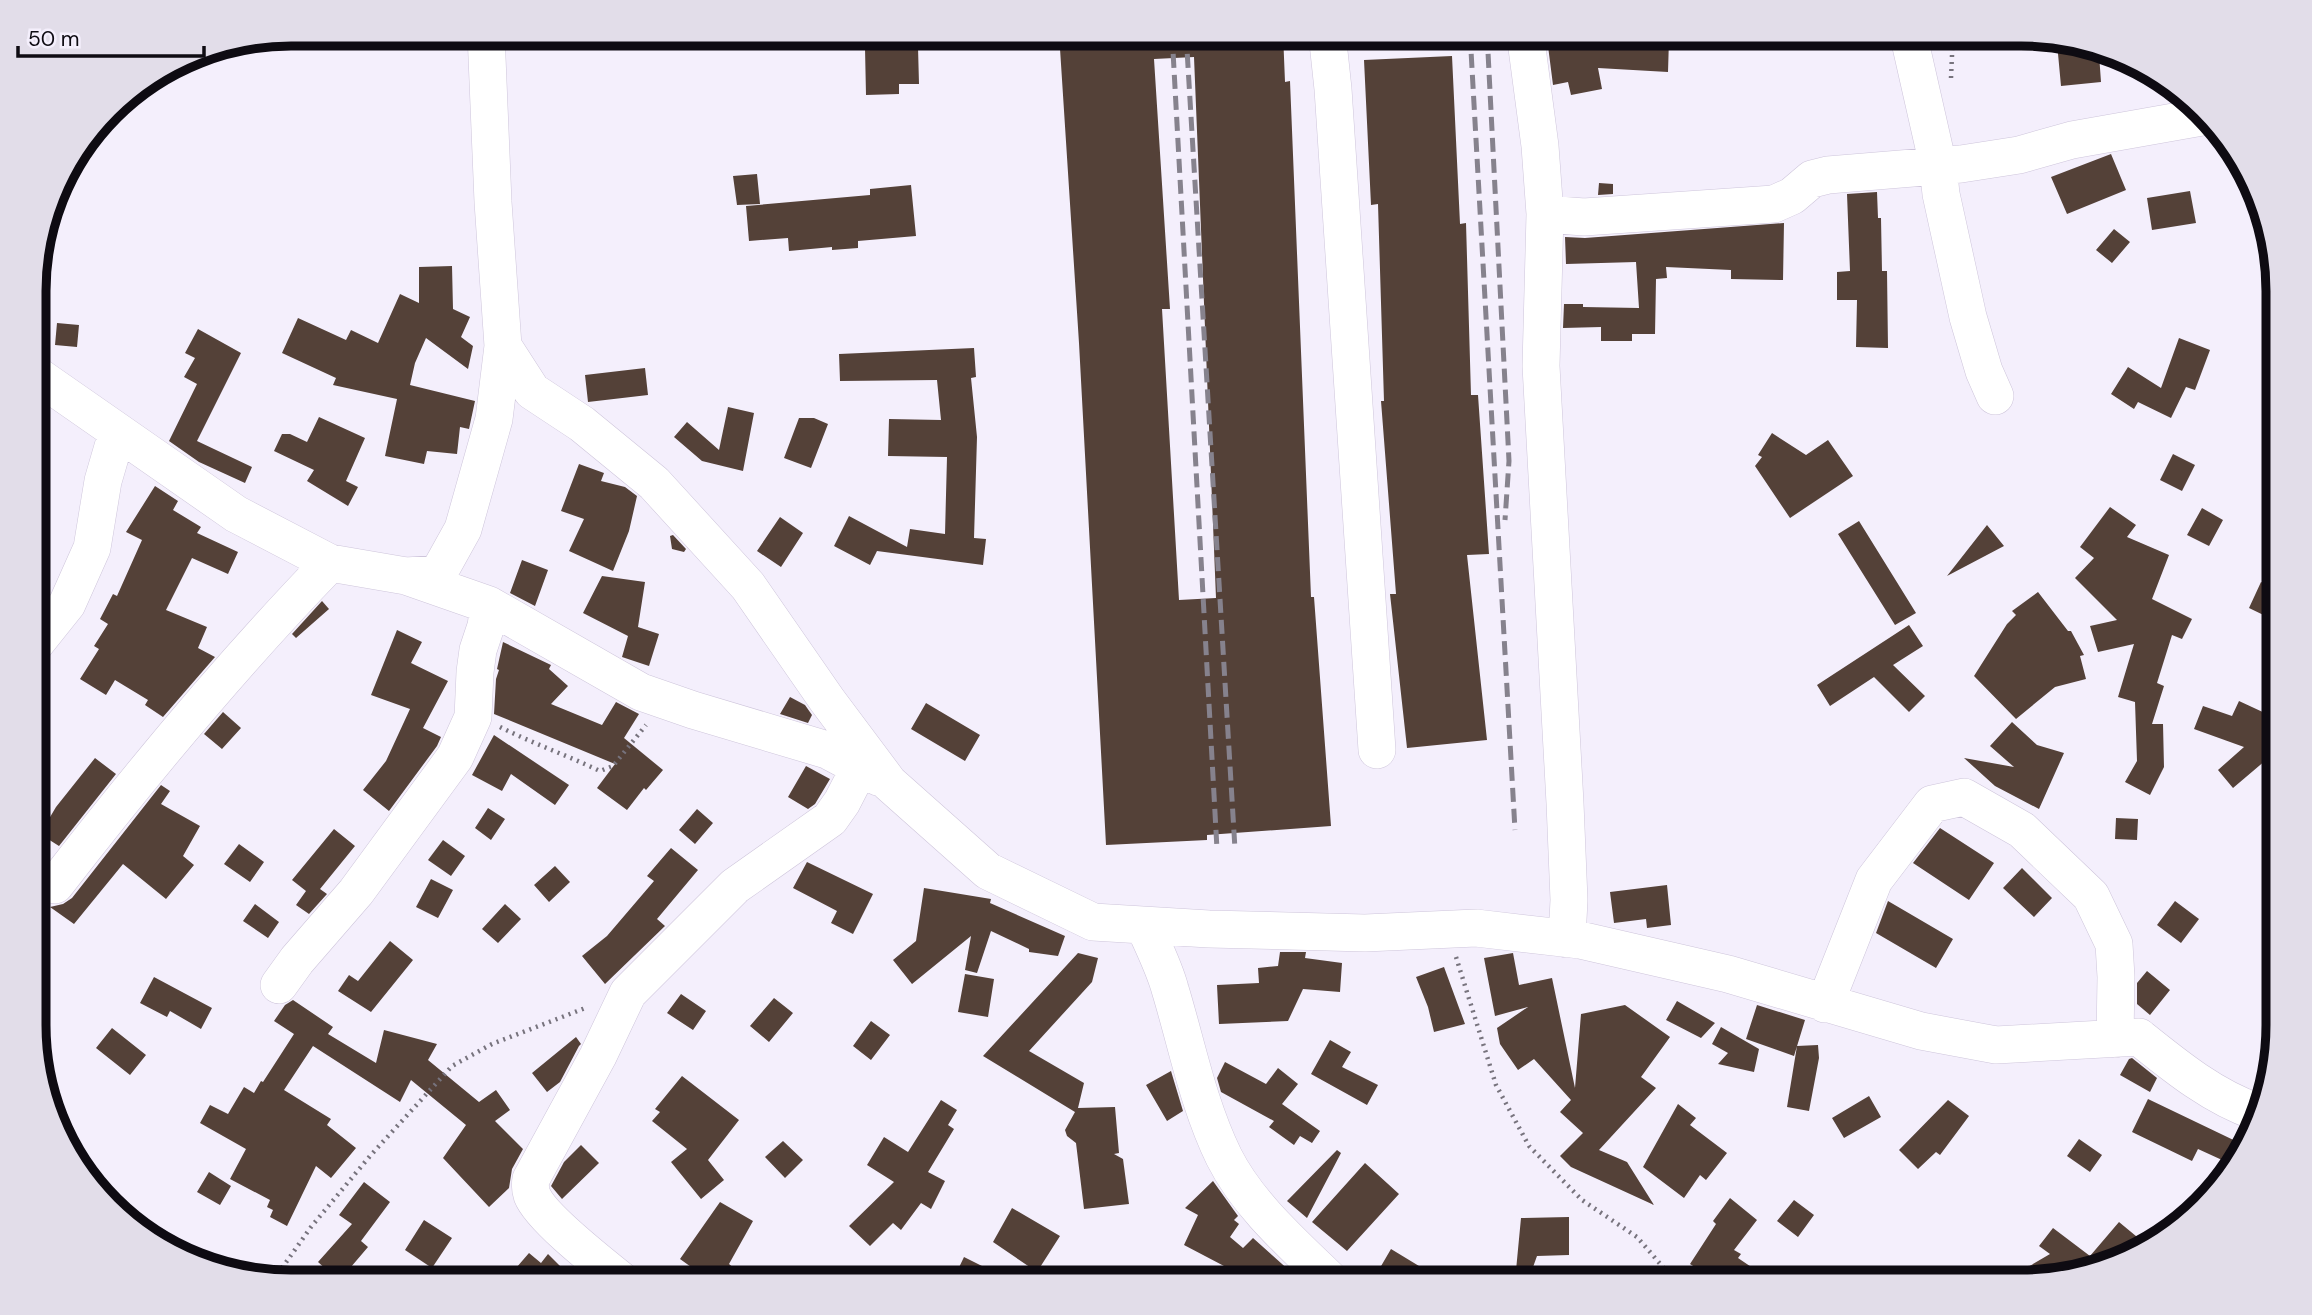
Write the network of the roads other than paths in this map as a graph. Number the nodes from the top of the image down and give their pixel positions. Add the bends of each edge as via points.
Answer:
1 (487, 46) edge
2 (1328, 46) edge
3 (1527, 46) edge
4 (1911, 46) edge
5 (2195, 118) edge
6 (1938, 165) junction
7 (1545, 214) junction
8 (503, 346) junction
9 (46, 382) edge
10 (1995, 396) dead end
11 (117, 433) junction
12 (330, 563) junction
13 (406, 576) junction
14 (489, 605) junction
15 (46, 630) edge
16 (1377, 750) dead end
17 (874, 775) junction
18 (55, 885) dead end
19 (1144, 925) junction
20 (1567, 939) junction
21 (279, 985) dead end
22 (1825, 1004) junction
23 (2115, 1039) junction
24 (2251, 1110) edge
25 (1319, 1269) edge
26 (607, 1270) edge

1 - 8 street
2 - 16 street
3 - 7 street
4 - 6 street
5 - 6 street via 2072,140 2019,155
6 - 7 street via 1819,177 1774,204 1584,217
6 - 10 street via 1968,317
7 - 20 street via 1541,366 1565,803
8 - 13 street via 494,419 463,528 438,574
8 - 17 street via 532,391 582,424 654,483 748,586
9 - 11 street
11 - 12 street via 236,514
11 - 15 street via 92,548 66,604
12 - 13 street
12 - 18 street via 196,713
13 - 14 street
14 - 17 street via 641,692 827,750
14 - 21 street via 478,650 473,717 454,757 356,892
17 - 19 street via 988,871 1093,922
17 - 26 street via 842,802 830,819 735,886 628,993 530,1188 547,1215
19 - 20 street via 1365,933 1476,928
19 - 25 street via 1170,986 1194,1078 1224,1157 1250,1196
20 - 22 street via 1728,974
22 - 23 street via 1922,1031 1996,1045
22 - 23 street via 1874,880 1932,804 1965,797 2022,830 2091,897 2114,944
23 - 24 street via 2139,1037 2233,1104

